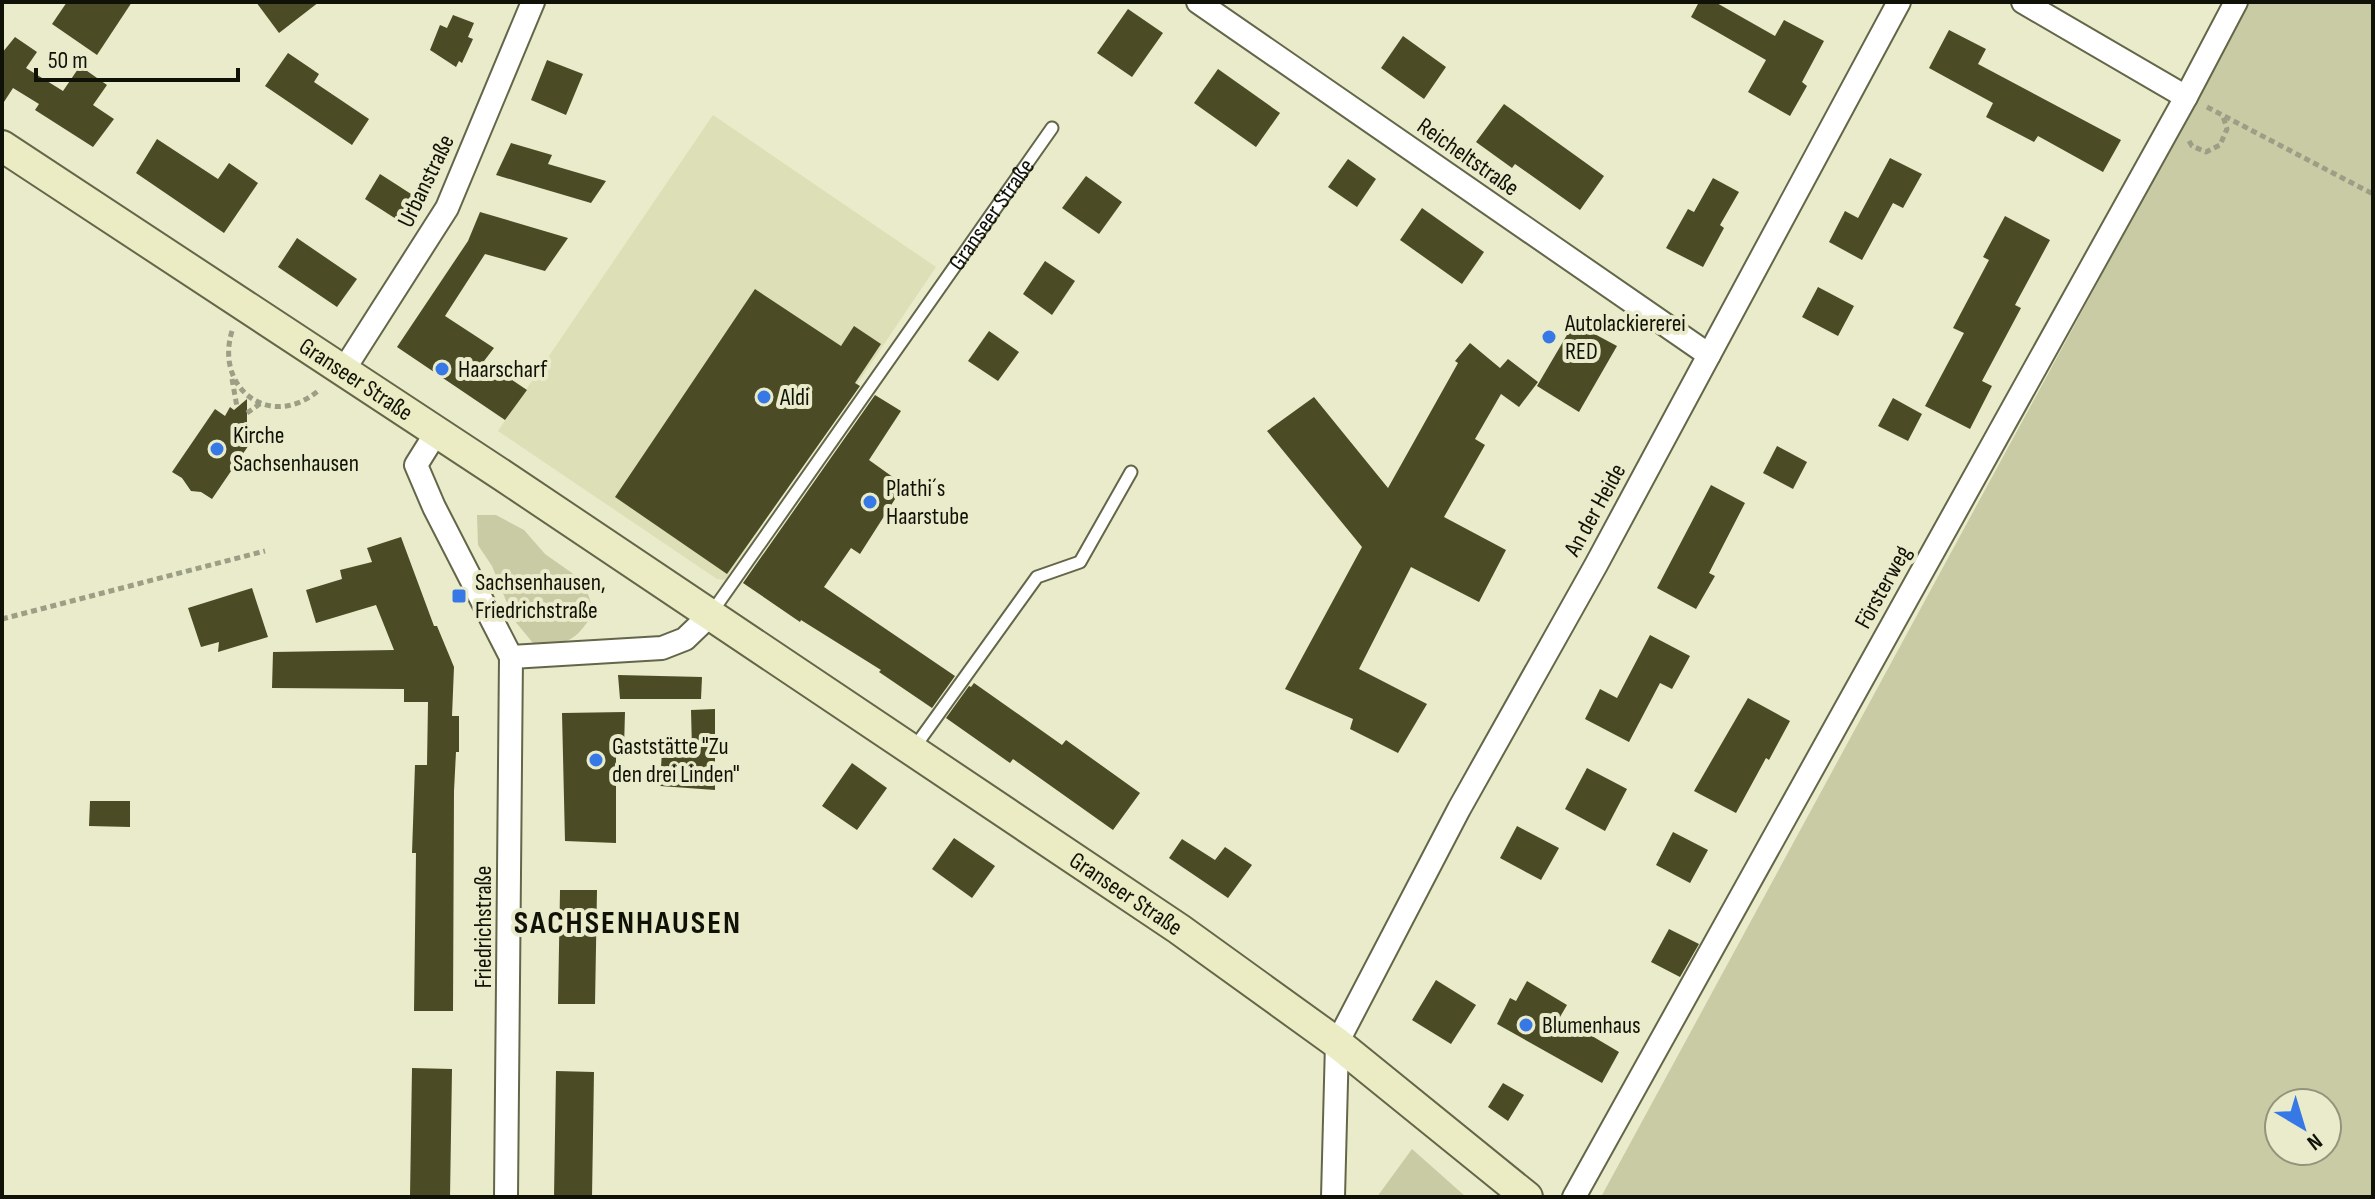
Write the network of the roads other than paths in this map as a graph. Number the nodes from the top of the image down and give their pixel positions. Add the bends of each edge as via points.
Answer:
1 (533, 2) edge
2 (1198, 2) edge
3 (1899, 2) edge
4 (2023, 2) edge
5 (2236, 2) edge
6 (2186, 97) junction
7 (1052, 128) dead end
8 (2, 146) edge
9 (1709, 355) junction
10 (331, 380) junction
11 (436, 433) junction
12 (1131, 472) dead end
13 (709, 616) junction
14 (511, 657) junction
15 (912, 751) junction
16 (1337, 1043) junction
17 (506, 1197) edge
18 (1333, 1197) edge
19 (1527, 1197) edge
20 (1574, 1197) edge

1 - 10 street, Urbanstraße via 447,208
2 - 9 street, Reicheltstraße
3 - 9 street, An der Heide
4 - 6 street
5 - 6 street, Försterweg
6 - 20 street, Försterweg
7 - 13 lane, Granseer Straße
8 - 10 main road, Granseer Straße
9 - 16 street, An der Heide
10 - 11 main road, Granseer Straße
11 - 13 main road, Granseer Straße
11 - 14 street, Friedrichstraße via 416,465
12 - 15 lane via 1080,562 1037,577
13 - 14 street via 685,639 662,648
13 - 15 main road, Granseer Straße
14 - 17 street, Friedrichstraße
15 - 16 main road, Granseer Straße via 1179,929
16 - 18 street
16 - 19 main road, Granseer Straße

